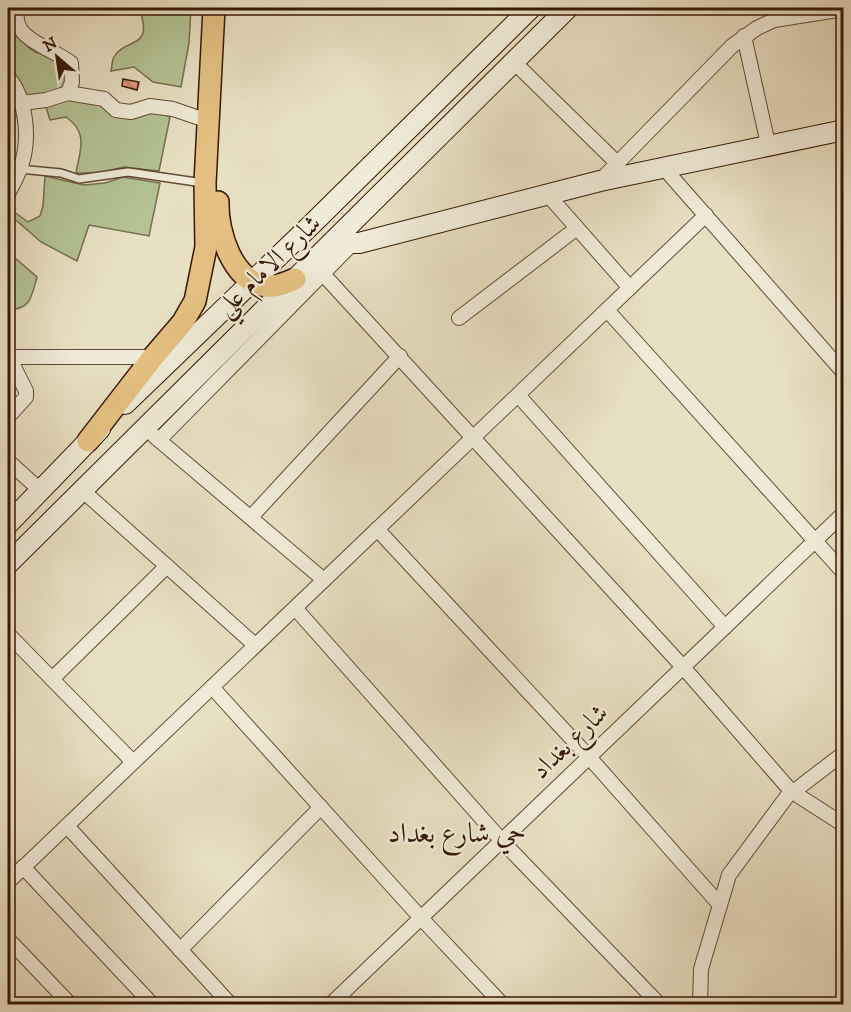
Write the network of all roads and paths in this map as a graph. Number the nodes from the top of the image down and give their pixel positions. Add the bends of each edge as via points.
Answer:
1 (18, 8) edge
2 (214, 8) edge
3 (531, 8) edge
4 (568, 8) edge
5 (843, 9) edge
6 (744, 36) junction
7 (514, 62) junction
8 (8, 77) edge
9 (68, 93) junction
10 (22, 103) junction
11 (208, 121) junction
12 (843, 130) edge
13 (768, 144) junction
14 (617, 163) junction
15 (663, 167) junction
16 (20, 169) junction
17 (600, 181) junction
18 (205, 183) junction
19 (8, 194) edge
20 (548, 195) junction
21 (706, 215) junction
22 (577, 228) junction
23 (345, 241) junction
24 (317, 268) junction
25 (295, 279) junction
26 (253, 281) junction
27 (630, 288) junction
28 (607, 310) junction
29 (459, 318) dead end
30 (198, 334) junction
31 (217, 355) junction
32 (400, 356) junction
33 (8, 357) edge
34 (153, 357) junction
35 (843, 373) edge
36 (518, 395) junction
37 (8, 417) edge
38 (152, 434) junction
39 (472, 438) junction
40 (88, 441) junction
41 (8, 461) edge
42 (40, 490) junction
43 (82, 490) junction
44 (843, 513) edge
45 (251, 517) junction
46 (8, 524) edge
47 (377, 529) junction
48 (815, 541) junction
49 (8, 564) edge
50 (167, 566) junction
51 (843, 573) edge
52 (324, 580) junction
53 (295, 608) junction
54 (725, 627) junction
55 (8, 634) edge
56 (255, 645) junction
57 (683, 667) junction
58 (52, 680) junction
59 (212, 687) junction
60 (843, 753) edge
61 (589, 757) junction
62 (133, 762) junction
63 (792, 791) junction
64 (321, 807) junction
65 (843, 825) edge
66 (67, 826) junction
67 (502, 841) junction
68 (23, 867) junction
69 (8, 882) edge
70 (720, 905) junction
71 (421, 918) junction
72 (8, 939) edge
73 (180, 950) junction
74 (70, 1005) edge
75 (152, 1005) edge
76 (230, 1005) edge
77 (331, 1005) edge
78 (502, 1005) edge
79 (658, 1005) edge
80 (700, 1005) edge

1 - 9 street via 18,25 25,34 71,63
2 - 11 main road, شارع الامام علي
3 - 26 main road, شارع الامام علي
4 - 7 main road, شارع الامام علي
5 - 6 street via 774,20
6 - 13 street
6 - 14 street
7 - 14 street
7 - 23 main road, شارع الامام علي
8 - 10 street
9 - 10 street
9 - 11 street via 105,99 116,110 131,112 150,106
10 - 16 street via 26,142
11 - 18 main road, شارع الامام علي
11 - 26 main road via 222,236 234,262
12 - 13 main road
13 - 15 main road
14 - 17 street
15 - 17 main road
15 - 21 street
16 - 18 lane via 79,179 128,172
16 - 19 street
17 - 20 main road
18 - 34 main road, شارع الامام علي via 206,247 195,301
20 - 22 street
20 - 23 main road
21 - 27 street
21 - 35 street
22 - 27 street
22 - 29 street
23 - 24 main road, شارع الامام علي
24 - 25 main road, شارع الامام علي
24 - 32 street
24 - 38 street
25 - 26 main road via 269,286
25 - 31 main road, شارع الامام علي
26 - 30 main road, شارع الامام علي
27 - 28 street
28 - 36 street
28 - 48 street
30 - 31 main road via 208,328 221,330 223,344
30 - 40 main road, شارع الامام علي
31 - 38 main road, شارع الامام علي
32 - 39 street
32 - 45 street
33 - 34 street
33 - 37 street via 26,397
34 - 40 main road, شارع الامام علي
36 - 39 street
36 - 54 street
38 - 43 main road, شارع الامام علي
38 - 45 street
39 - 47 street
39 - 57 street
40 - 42 main road, شارع الامام علي
41 - 42 street
42 - 46 main road, شارع الامام علي
43 - 49 main road, شارع الامام علي
43 - 50 street
44 - 48 street, شارع بغداد
45 - 52 street
47 - 52 street
47 - 61 street
48 - 51 street
48 - 54 street, شارع بغداد
50 - 56 street
50 - 58 street
52 - 53 street
53 - 56 street
53 - 67 street
54 - 57 street, شارع بغداد
55 - 58 street
56 - 59 street
57 - 61 street, شارع بغداد
57 - 63 street
58 - 62 street
59 - 62 street
59 - 64 street
60 - 63 street
61 - 67 street, شارع بغداد
61 - 70 street
62 - 66 street
63 - 65 street
63 - 70 street via 729,875
64 - 71 street
64 - 73 street
66 - 68 street
66 - 73 street
67 - 71 street, شارع بغداد
67 - 79 street
68 - 69 street
68 - 75 street
70 - 80 street via 701,969
71 - 77 street, شارع بغداد
71 - 78 street
72 - 74 street
73 - 76 street

